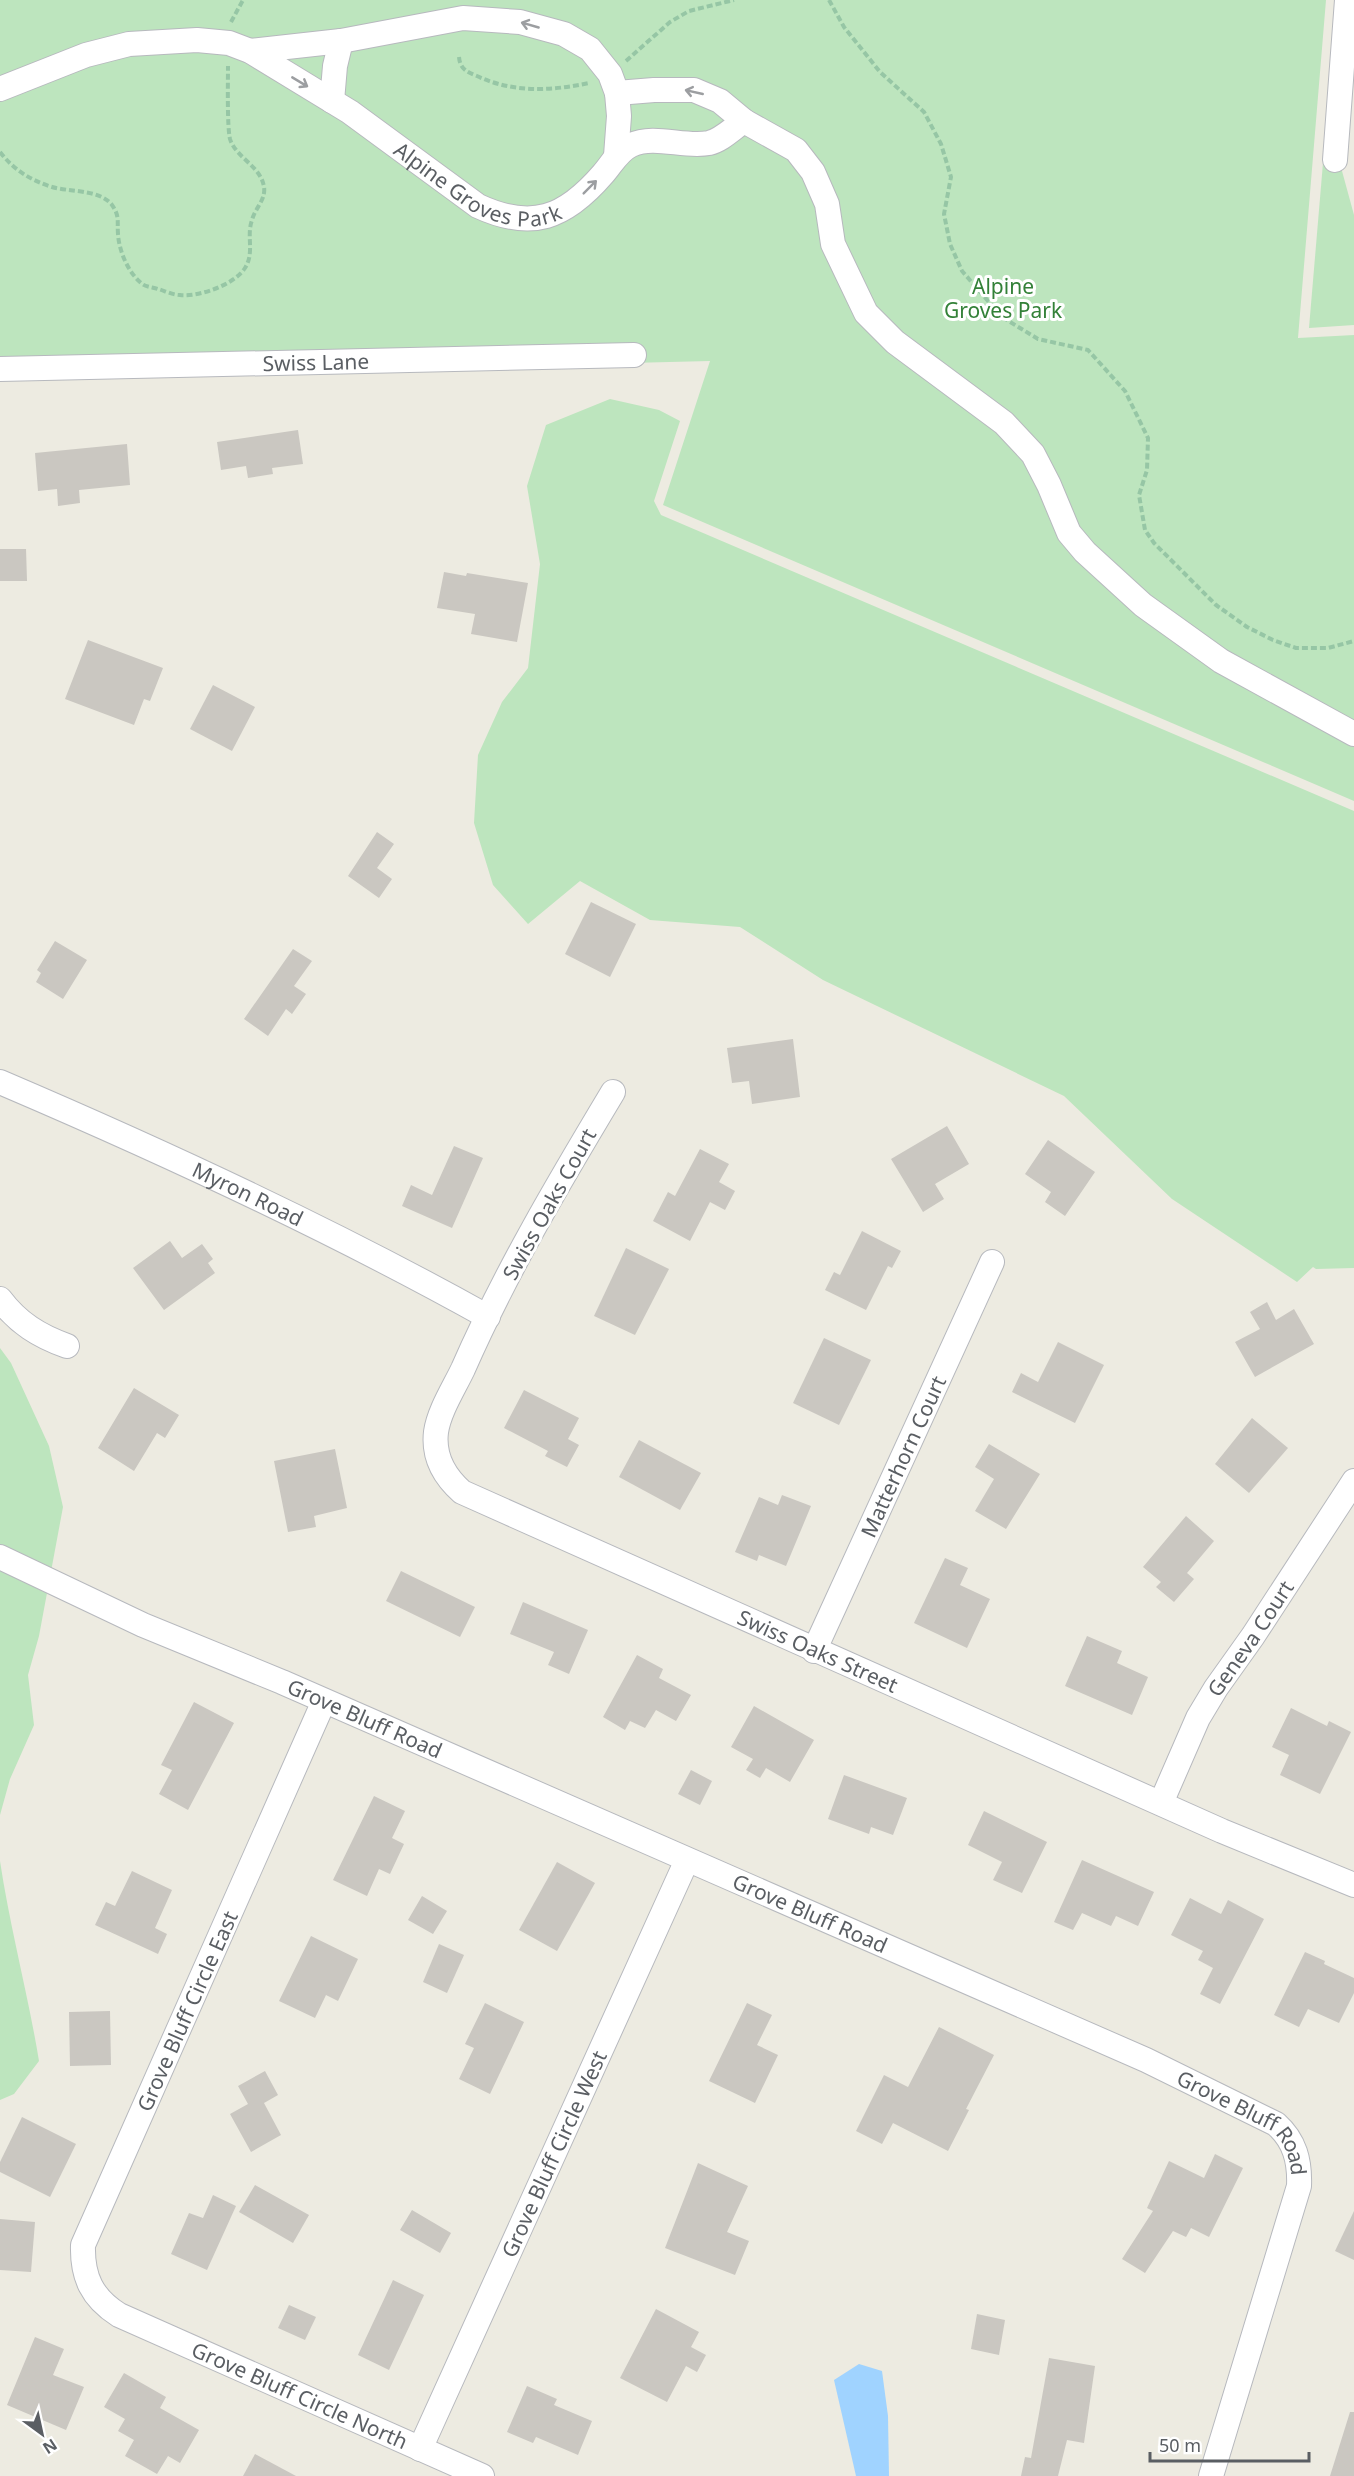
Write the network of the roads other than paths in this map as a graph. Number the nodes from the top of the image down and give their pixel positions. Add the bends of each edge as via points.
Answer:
1 (1347, 0) edge
2 (341, 41) junction
3 (239, 47) junction
4 (0, 89) edge
5 (617, 93) junction
6 (332, 101) junction
7 (744, 121) junction
8 (616, 156) junction
9 (1335, 160) dead end
10 (634, 355) dead end
11 (0, 369) edge
12 (1354, 734) edge
13 (0, 1082) edge
14 (613, 1092) dead end
15 (992, 1262) dead end
16 (0, 1299) edge
17 (488, 1317) junction
18 (67, 1346) dead end
19 (1354, 1481) edge
20 (0, 1557) edge
21 (814, 1651) junction
22 (324, 1701) junction
23 (1161, 1803) junction
24 (687, 1860) junction
25 (1354, 1885) edge
26 (119, 2314) joint
27 (420, 2449) junction
28 (482, 2476) edge
29 (1211, 2476) edge

1 - 9 street
2 - 3 street, Alpine Groves Park
5 -> 2 street, Alpine Groves Park via 610,74 590,49 564,34 520,22 463,18
2 - 6 street
3 - 4 street, Alpine Groves Park via 197,40 129,44 86,55
3 -> 6 street, Alpine Groves Park
7 -> 5 street via 720,101 694,90
5 - 8 street, Alpine Groves Park via 620,116
6 -> 8 street, Alpine Groves Park via 478,206 499,216 538,218 571,206 604,174
7 - 8 street, Alpine Groves Park via 711,142 689,145 646,140
7 - 12 street via 796,150 813,172 827,204 834,244 866,313 895,342 1004,423 1033,454 1069,534 1085,552 1143,605 1221,660
10 - 11 street, Swiss Lane
13 - 17 street, Myron Road via 223,1183 405,1271
14 - 17 street, Swiss Oaks Court via 551,1194
15 - 21 street, Matterhorn Court
16 - 18 street via 24,1325
17 - 21 street, Swiss Oaks Street via 436,1431 436,1449 449,1480 462,1492
19 - 23 street, Geneva Court via 1198,1718
20 - 22 street, Grove Bluff Road via 143,1625
21 - 23 street, Swiss Oaks Street
22 - 24 street, Grove Bluff Road
22 - 26 street, Grove Bluff Circle East via 83,2246 86,2278 99,2300
23 - 25 street, Swiss Oaks Street
24 - 27 street, Grove Bluff Circle West
24 - 29 street, Grove Bluff Road via 1146,2060 1282,2129 1297,2155 1299,2186
26 - 27 street, Grove Bluff Circle North
27 - 28 street, Grove Bluff Circle North

